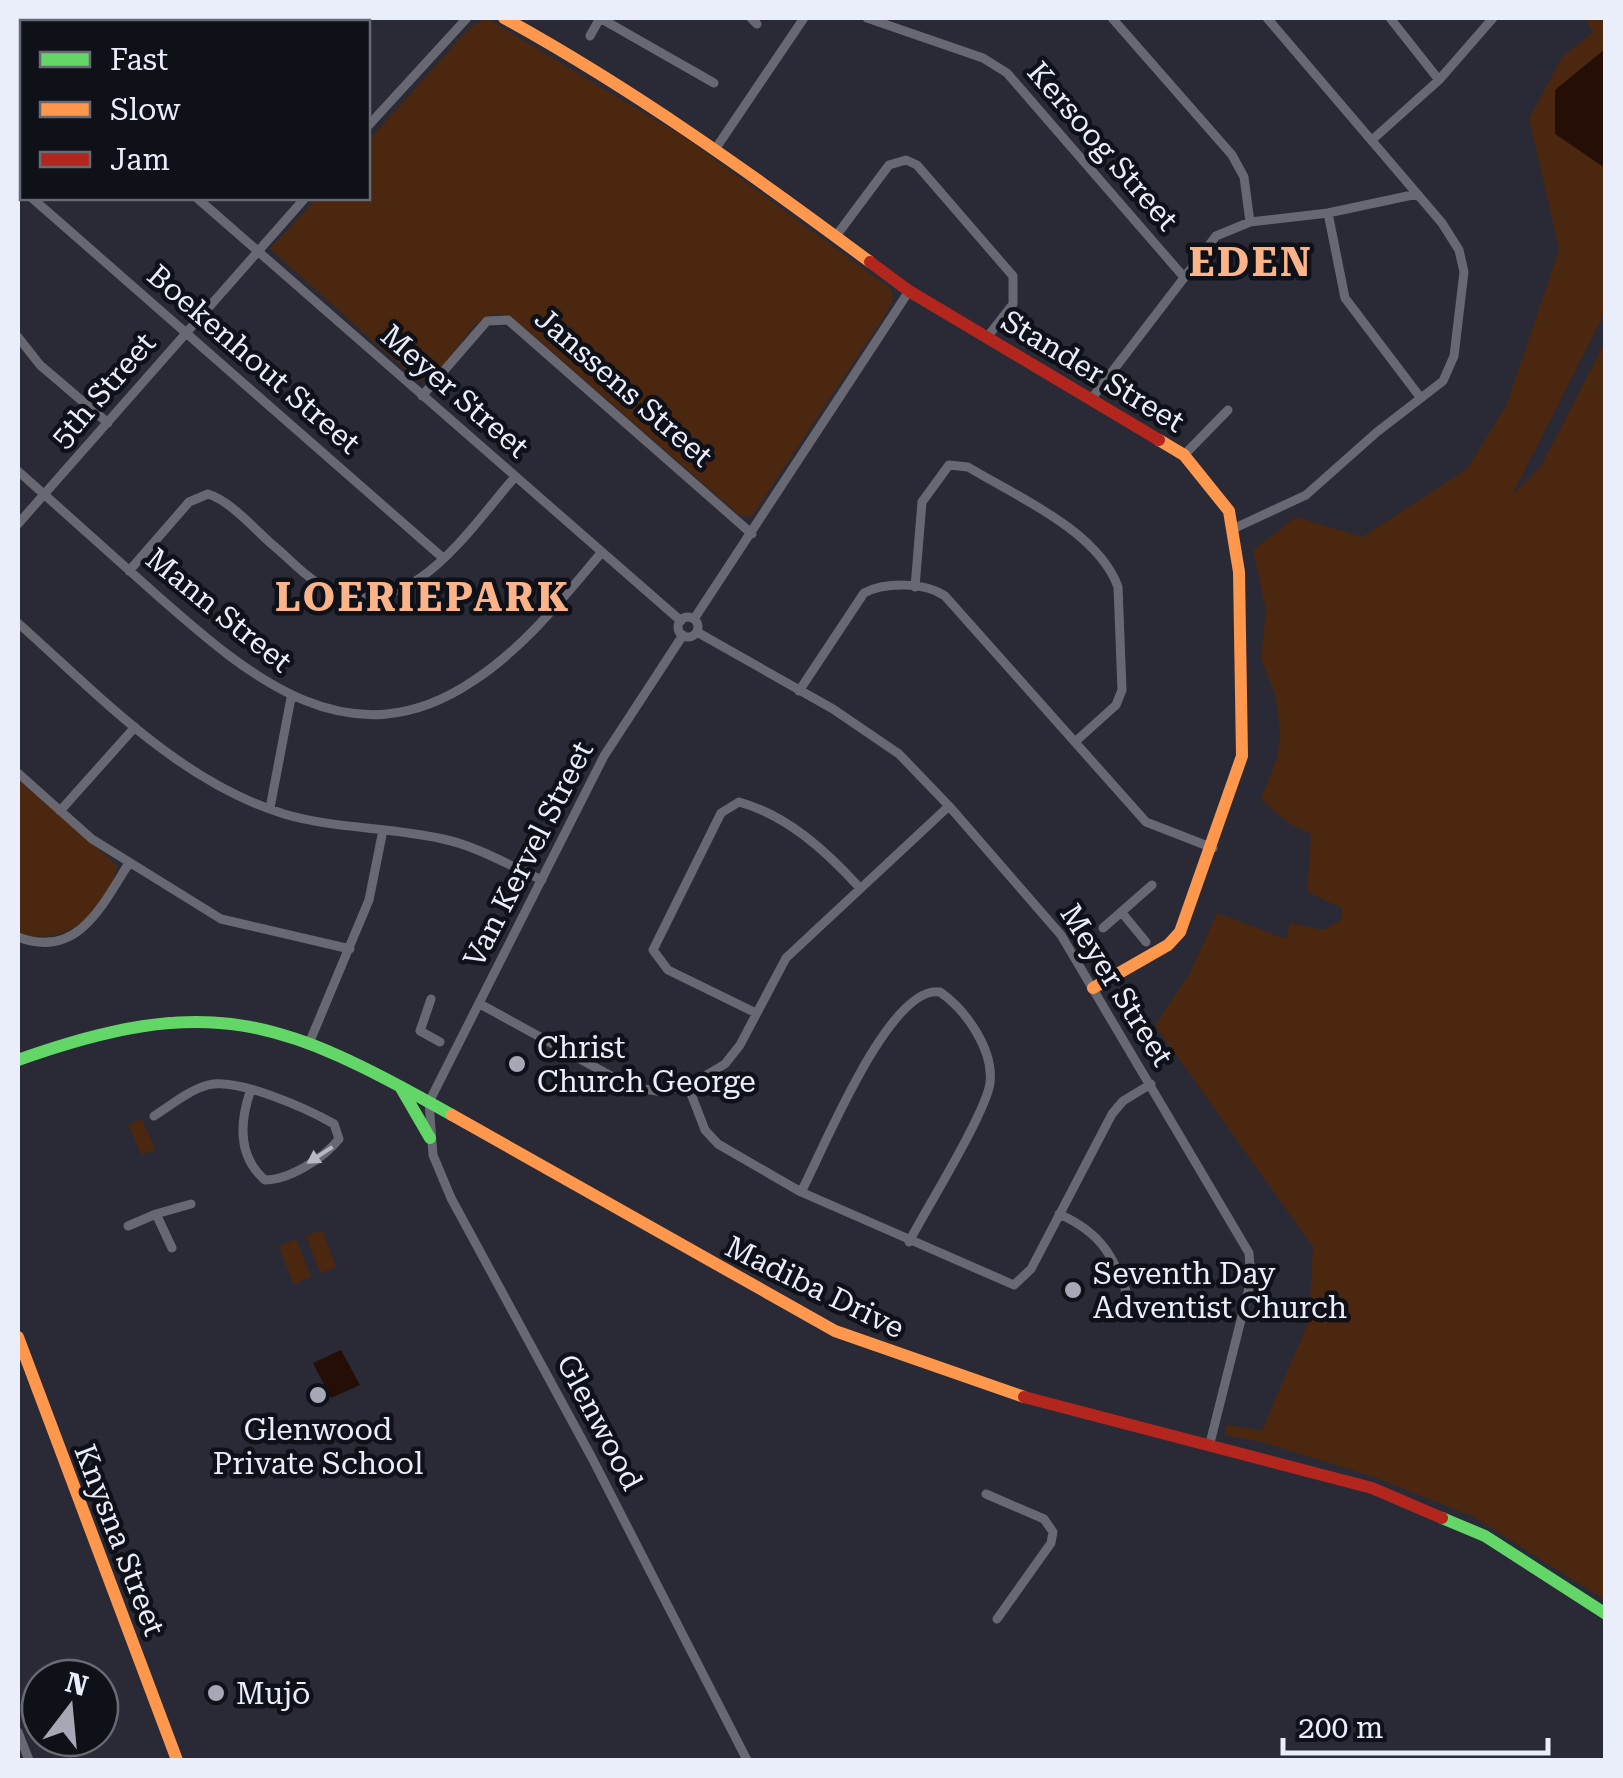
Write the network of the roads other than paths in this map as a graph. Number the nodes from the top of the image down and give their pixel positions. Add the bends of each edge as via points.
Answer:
1 (463, 18) edge
2 (504, 18) edge
3 (600, 18) edge
4 (804, 18) edge
5 (866, 18) edge
6 (1112, 18) edge
7 (1267, 18) edge
8 (1390, 18) edge
9 (1493, 18) edge
10 (516, 21) edge
11 (590, 36) dead end
12 (1439, 80) junction
13 (714, 83) dead end
14 (370, 124) edge
15 (1372, 140) junction
16 (716, 148) junction
17 (1417, 194) junction
18 (34, 200) edge
19 (199, 200) edge
20 (302, 200) edge
21 (1328, 213) junction
22 (1250, 222) junction
23 (836, 236) junction
24 (258, 251) junction
25 (1183, 276) junction
26 (909, 291) junction
27 (186, 333) junction
28 (988, 336) junction
29 (18, 337) edge
30 (422, 396) junction
31 (1420, 397) junction
32 (1092, 398) junction
33 (1228, 410) dead end
34 (108, 422) junction
35 (1184, 455) junction
36 (18, 471) edge
37 (515, 477) junction
38 (44, 494) junction
39 (18, 524) edge
40 (1235, 528) junction
41 (752, 534) junction
42 (601, 553) junction
43 (443, 558) junction
44 (130, 571) junction
45 (915, 587) junction
46 (694, 619) junction
47 (680, 621) junction
48 (18, 624) edge
49 (696, 632) junction
50 (683, 634) junction
51 (799, 691) junction
52 (292, 698) junction
53 (135, 727) junction
54 (1076, 741) junction
55 (18, 773) edge
56 (950, 806) junction
57 (270, 808) junction
58 (60, 811) junction
59 (383, 830) junction
60 (1213, 848) junction
61 (129, 863) junction
62 (542, 880) junction
63 (1152, 885) dead end
64 (858, 887) junction
65 (1123, 914) junction
66 (1104, 928) dead end
67 (18, 938) edge
68 (1146, 942) dead end
69 (350, 949) junction
70 (1093, 988) junction
71 (431, 999) dead end
72 (480, 1004) junction
73 (756, 1013) junction
74 (310, 1041) junction
75 (440, 1042) dead end
76 (18, 1060) edge
77 (1151, 1084) junction
78 (399, 1085) junction
79 (688, 1086) junction
80 (250, 1092) junction
81 (429, 1102) junction
82 (154, 1116) dead end
83 (430, 1138) junction
84 (802, 1192) junction
85 (191, 1204) dead end
86 (156, 1214) junction
87 (1059, 1214) junction
88 (128, 1226) dead end
89 (909, 1242) junction
90 (172, 1248) dead end
91 (1133, 1309) dead end
92 (18, 1337) edge
93 (1210, 1443) junction
94 (986, 1494) dead end
95 (1606, 1614) edge
96 (996, 1619) dead end
97 (18, 1732) edge
98 (28, 1760) edge
99 (176, 1760) edge
100 (747, 1760) edge

1 - 14 street
2 - 10 main road, Stander Street
3 - 11 street
3 - 13 street
4 - 16 street
5 - 25 street, Kersoog Street via 983,58 1008,74
6 - 22 street via 1232,154 1244,177
7 - 15 street
8 - 12 street
9 - 12 street
10 - 16 main road, Stander Street
12 - 15 street
15 - 17 street
16 - 23 main road, Stander Street
17 - 21 street
17 - 31 street via 1452,237 1464,272 1449,370
18 - 27 street, Boekenhout Street
19 - 24 street, Meyer Street
20 - 24 street, 5th Street
21 - 22 street
21 - 31 street via 1342,291
22 - 25 street via 1216,236
23 - 26 main road, Stander Street
23 - 28 street via 890,165 918,165 1013,276 1013,304
24 - 27 street, 5th Street
24 - 30 street, Meyer Street
25 - 32 street
26 - 28 main road, Stander Street
26 - 41 street
27 - 34 street, 5th Street
27 - 43 street, Boekenhout Street
28 - 32 main road, Stander Street
29 - 34 street
30 - 37 street, Meyer Street
30 - 41 street, Janssens Street via 486,321 508,320
31 - 40 street via 1306,495
32 - 35 main road, Stander Street
33 - 35 street
34 - 38 street, 5th Street
35 - 40 main road, Stander Street via 1218,494
36 - 38 street, Mann Street
37 - 42 street, Meyer Street
37 - 43 street
38 - 39 street, 5th Street
38 - 44 street, Mann Street
40 - 60 main road, Stander Street via 1244,747
41 - 46 street
42 - 47 street, Meyer Street
42 - 52 street, Mann Street via 515,649 444,698 365,714
43 - 44 street via 390,596 347,596 316,582 208,494 189,502
44 - 52 street, Mann Street via 235,663
45 - 51 street via 864,593
45 - 54 street via 945,596
45 - 54 street via 922,502 950,465 968,467 1072,530 1118,587 1122,690 1116,705
46 - 47 street
46 - 49 street
47 - 50 street
48 - 53 street
49 - 50 street
49 - 51 street, Meyer Street
50 - 62 street, Van Kervel Street via 604,756
51 - 56 street, Meyer Street via 900,754
52 - 57 street
53 - 57 street via 191,771
53 - 58 street
54 - 60 street via 1146,822
55 - 58 street
56 - 64 street
56 - 70 street, Meyer Street via 1050,920
57 - 59 street
58 - 61 street
59 - 62 street via 457,843
59 - 69 street via 369,900
60 - 70 main road, Stander Street via 1175,940
61 - 67 street via 84,930 57,943
61 - 69 street via 220,919
62 - 72 street, Van Kervel Street
63 - 65 street
64 - 73 street via 786,958
64 - 73 street via 822,849 778,818 743,802 721,813 653,950 668,970
65 - 66 street
65 - 68 street
69 - 74 street
70 - 77 street, Meyer Street
71 - 75 street via 420,1031
72 - 79 street via 631,1087
72 - 81 street, Van Kervel Street
73 - 79 street via 732,1058
74 - 76 main road, Madiba Drive via 241,1022 166,1019 114,1028
74 - 78 main road, Madiba Drive
77 - 87 street via 1117,1106
77 - 93 street, Meyer Street via 1251,1262
78 - 81 main road, Madiba Drive
78 - 83 main road
79 - 84 street via 711,1138
80 -> 80 street via 306,1108 334,1124 339,1140 290,1173 264,1180 242,1140
80 - 82 street via 204,1086
81 - 83 street, Glenwood
81 - 93 main road, Madiba Drive via 835,1331 983,1386
83 - 100 street, Glenwood via 464,1226
84 - 89 street
84 - 89 street via 888,1025 923,993 940,992 982,1045 990,1082
85 - 86 street
86 - 88 street
86 - 90 street
87 - 89 street via 1025,1280 1014,1285
87 - 91 street via 1100,1238
92 - 99 main road, Knysna Street
93 - 95 main road, Madiba Drive via 1358,1483 1440,1514 1553,1576
94 - 96 street via 1044,1518 1053,1532
97 - 98 street

